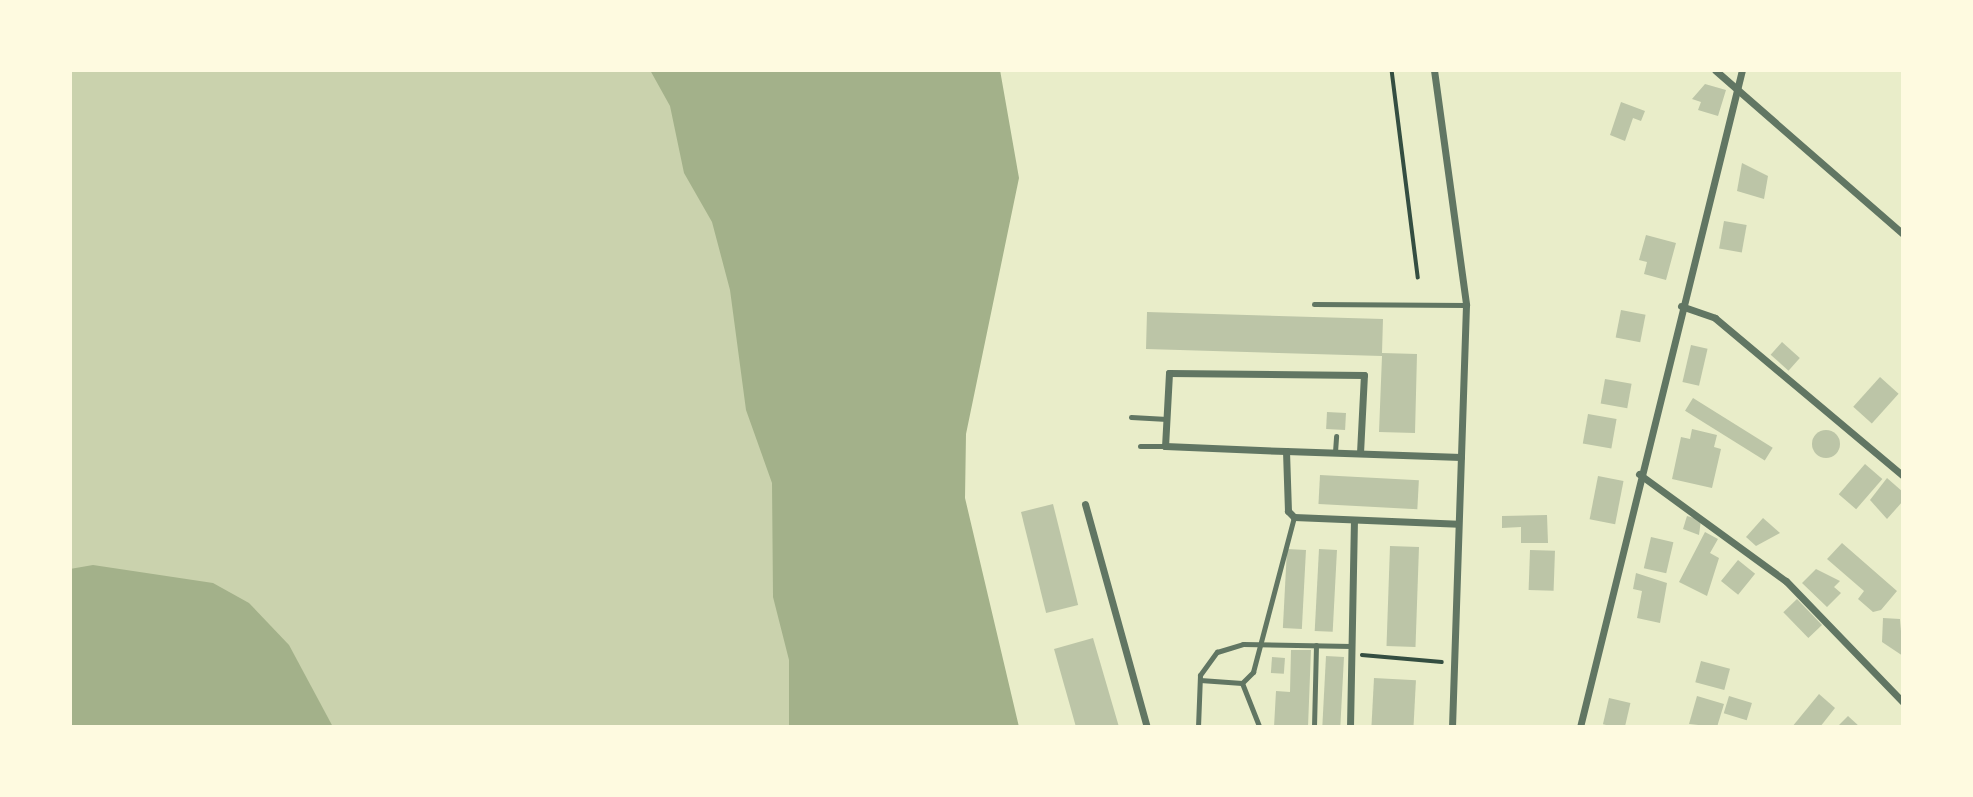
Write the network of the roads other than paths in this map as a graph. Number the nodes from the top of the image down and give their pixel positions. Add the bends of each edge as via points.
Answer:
1 (1434, 70) edge
2 (1715, 70) edge
3 (1742, 70) edge
4 (1736, 90) junction
5 (1903, 234) edge
6 (1314, 304) dead end
7 (1466, 305) junction
8 (1681, 306) junction
9 (1131, 417) dead end
10 (1167, 419) junction
11 (1336, 436) dead end
12 (1140, 446) dead end
13 (1165, 446) junction
14 (1286, 451) junction
15 (1335, 452) junction
16 (1360, 453) junction
17 (1461, 457) junction
18 (1639, 474) junction
19 (1903, 476) edge
20 (1085, 504) dead end
21 (1294, 517) junction
22 (1354, 521) junction
23 (1458, 524) junction
24 (1258, 644) junction
25 (1316, 645) junction
26 (1352, 650) junction
27 (1200, 680) junction
28 (1242, 683) junction
29 (1903, 702) edge
30 (1259, 726) edge
31 (1147, 727) edge
32 (1198, 727) edge
33 (1314, 727) edge
34 (1350, 727) edge
35 (1452, 727) edge
36 (1580, 727) edge

1 - 7 street
2 - 4 street
3 - 4 street
4 - 5 street
4 - 8 street
6 - 7 lane
7 - 17 street
8 - 18 street
8 - 19 street via 1715,318
9 - 10 lane
10 - 13 street
10 - 16 street via 1169,373 1364,375
11 - 15 lane
12 - 13 lane
13 - 14 street
14 - 15 street
14 - 21 street via 1288,511
15 - 16 street
16 - 17 street
17 - 23 street
18 - 29 street via 1786,581
18 - 36 street
20 - 31 street
21 - 22 street
21 - 24 lane
22 - 23 street
22 - 26 street
23 - 35 street
24 - 25 lane
24 - 27 lane via 1217,652
24 - 28 lane via 1253,672
25 - 26 lane
25 - 33 lane
26 - 34 street
27 - 28 lane
27 - 32 lane
28 - 30 lane

